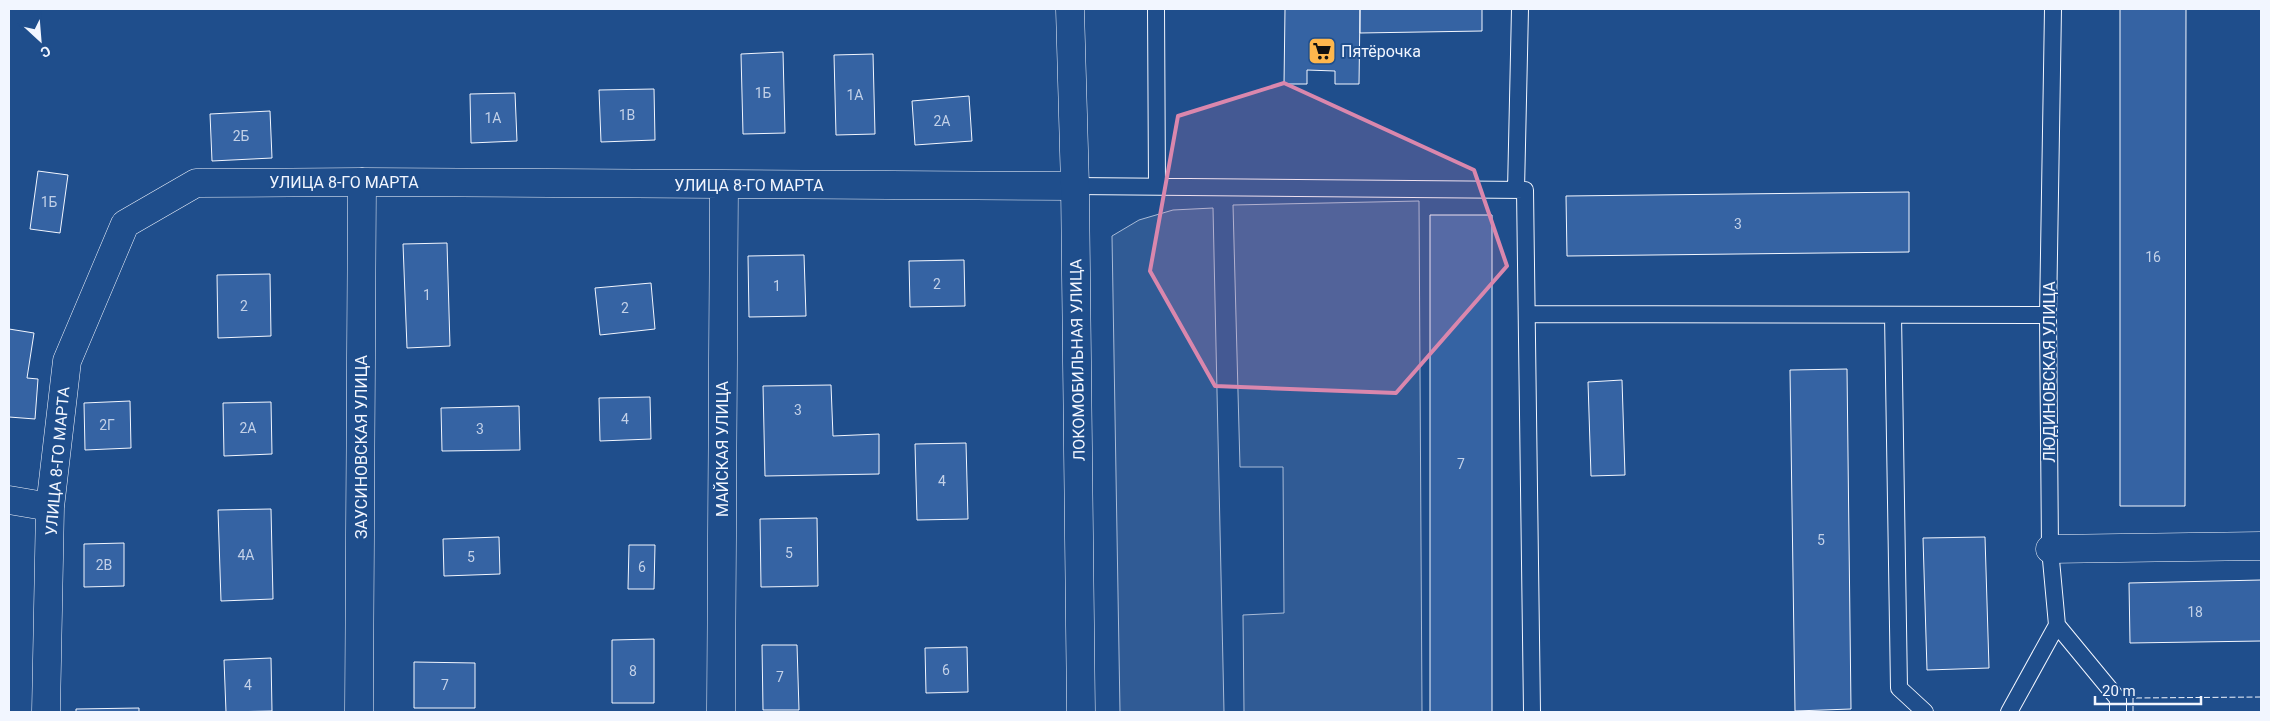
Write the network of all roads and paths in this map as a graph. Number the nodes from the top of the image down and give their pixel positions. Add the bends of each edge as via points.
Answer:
1 (1070, 9) edge
2 (1156, 9) edge
3 (1520, 9) edge
4 (2053, 9) edge
5 (362, 182) junction
6 (724, 185) junction
7 (1075, 186) junction
8 (1157, 186) junction
9 (1516, 190) junction
10 (1527, 314) junction
11 (1893, 315) junction
12 (2048, 315) junction
13 (9, 500) edge
14 (50, 508) junction
15 (2261, 546) edge
16 (2050, 549) junction
17 (2057, 625) junction
18 (46, 712) edge
19 (359, 712) edge
20 (721, 712) edge
21 (1081, 712) edge
22 (1532, 712) edge
23 (1925, 712) edge
24 (2009, 712) edge
25 (2118, 712) edge

1 - 7 street, ЛОКОМОБИЛЬНАЯ УЛИЦА
2 - 8 lane
3 - 9 lane
4 - 12 lane, ЛЮДИНОВСКАЯ УЛИЦА
5 - 6 street, УЛИЦА 8-ГО МАРТА
5 - 14 street, УЛИЦА 8-ГО МАРТА via 196,183 125,224 67,362
5 - 19 street, ЗАУСИНОВСКАЯ УЛИЦА
6 - 7 street, УЛИЦА 8-ГО МАРТА
6 - 20 street, МАЙСКАЯ УЛИЦА
7 - 8 lane
7 - 21 street, ЛОКОМОБИЛЬНАЯ УЛИЦА
8 - 9 lane
9 - 10 lane via 1525,190
10 - 11 lane
10 - 22 lane
11 - 12 lane
11 - 23 lane via 1898,688
12 - 16 lane, ЛЮДИНОВСКАЯ УЛИЦА
13 - 14 street
14 - 18 street, УЛИЦА 8-ГО МАРТА
15 - 16 street
16 - 17 lane, ЛЮДИНОВСКАЯ УЛИЦА
17 - 24 lane
17 - 25 lane via 2118,699

